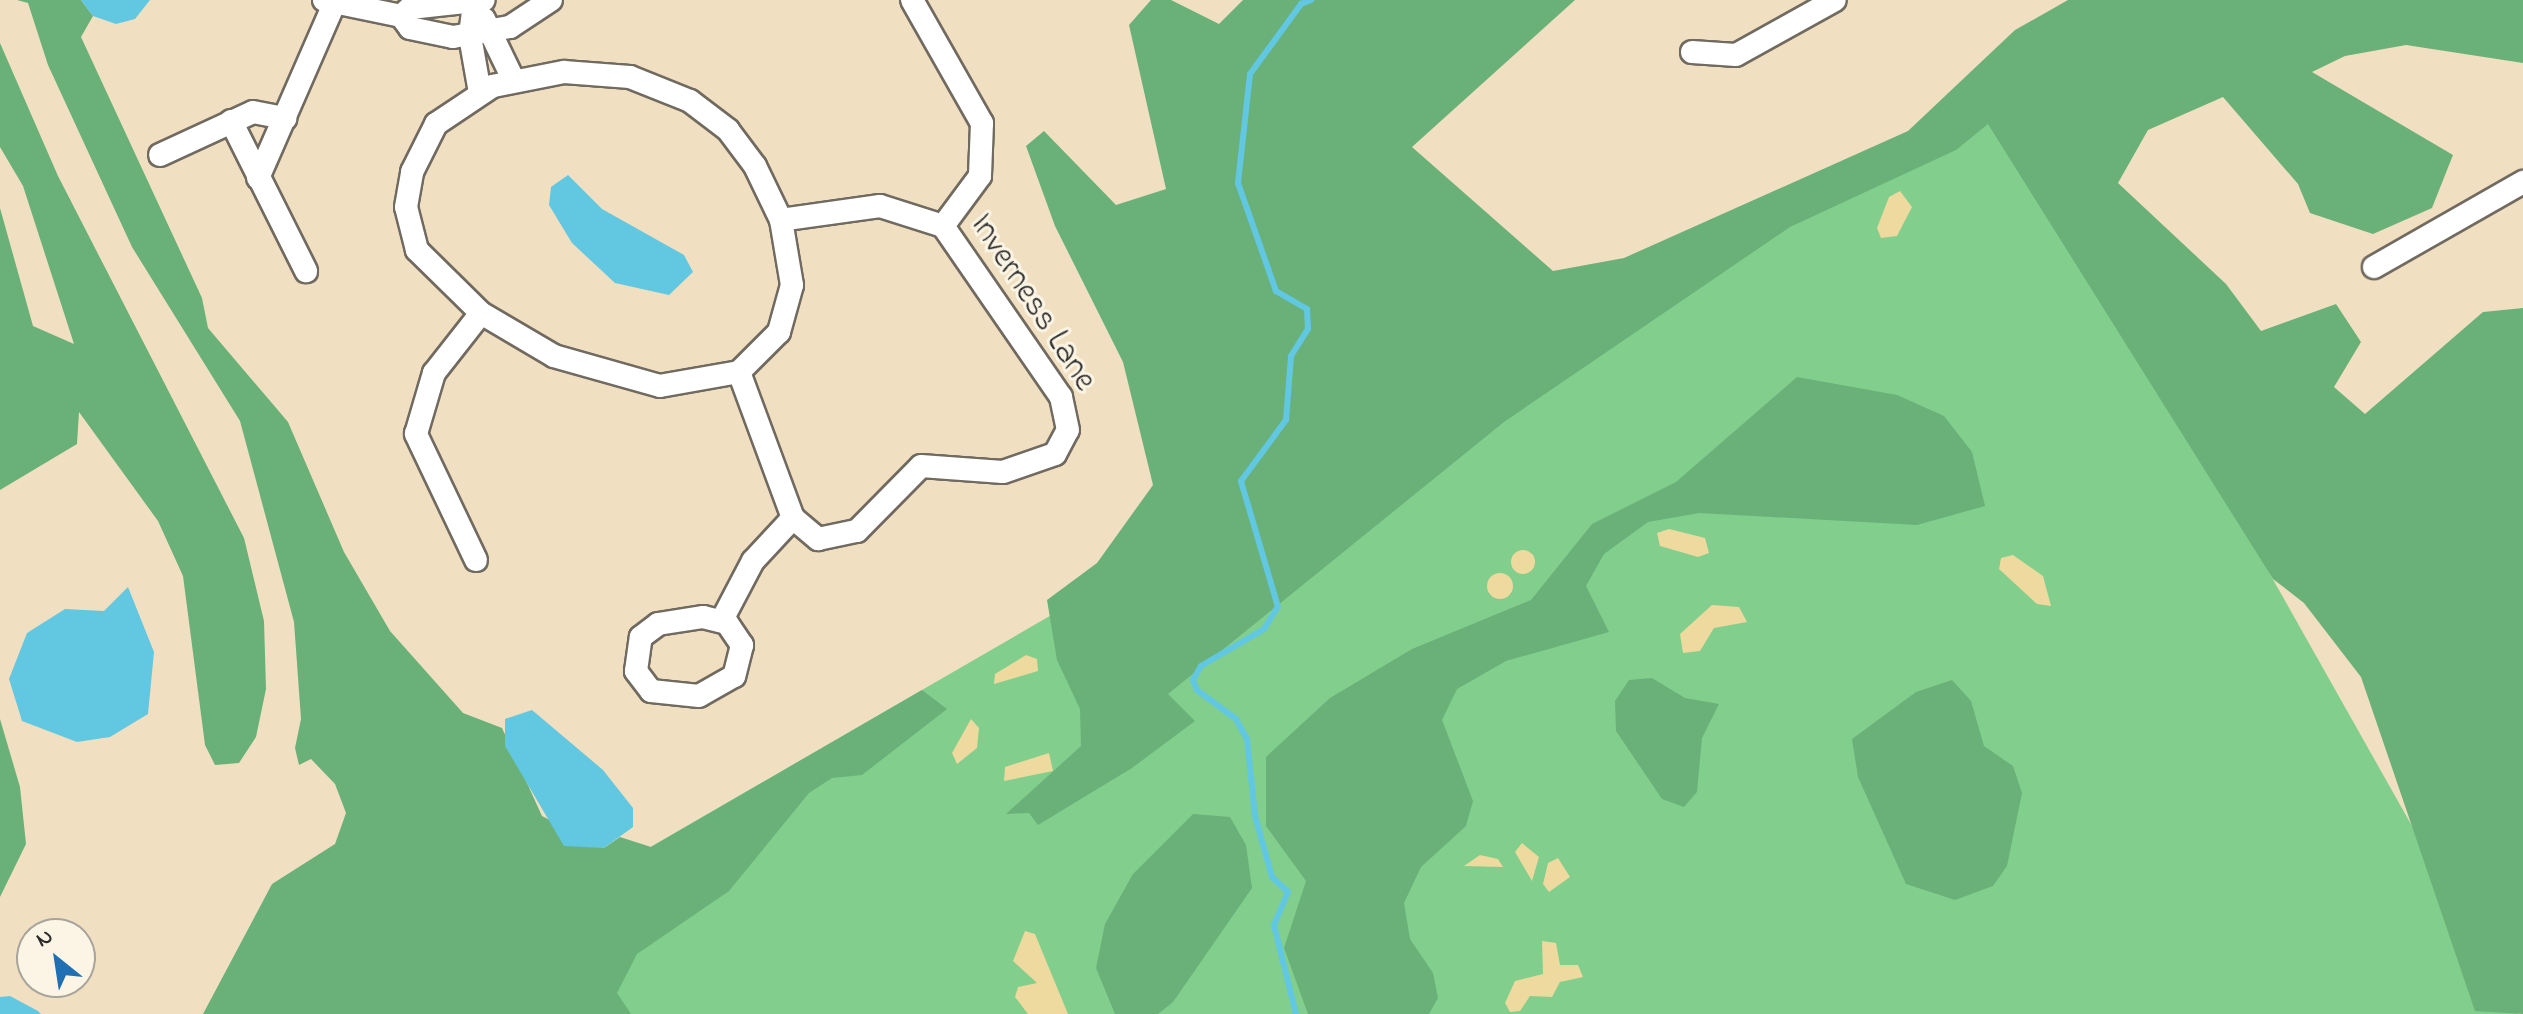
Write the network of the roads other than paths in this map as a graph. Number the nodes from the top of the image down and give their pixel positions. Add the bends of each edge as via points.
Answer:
1 (551, 0) edge
2 (912, 0) edge
3 (1835, 0) edge
4 (479, 1) edge
5 (329, 2) edge
6 (401, 16) junction
7 (480, 34) junction
8 (1692, 52) dead end
9 (513, 79) junction
10 (480, 93) junction
11 (285, 118) junction
12 (231, 121) junction
13 (160, 155) dead end
14 (258, 178) junction
15 (2523, 182) edge
16 (781, 220) junction
17 (943, 226) junction
18 (2374, 267) dead end
19 (306, 271) dead end
20 (481, 313) junction
21 (739, 372) junction
22 (793, 518) junction
23 (476, 560) dead end
24 (722, 620) junction

1 - 7 street
2 - 17 street via 982,123 980,176
3 - 8 street via 1736,55
4 - 6 street via 410,8
4 - 7 street
5 - 6 street
5 - 11 street
6 - 7 street via 410,28
7 - 9 street
7 - 10 street
9 - 10 street
9 - 16 street via 602,73 690,101 742,145
10 - 20 street via 427,136 406,207 417,250
11 - 12 street via 253,112
11 - 14 street
12 - 13 street
12 - 14 street
14 - 19 street
15 - 18 street
16 - 17 street, Inverness Lane via 880,206
16 - 21 street via 790,307 768,349
17 - 22 street, Inverness Lane via 1061,397 1068,414 1064,443 1041,463 1003,472 921,466 844,538 818,539
20 - 21 street via 554,356 637,382 694,383
20 - 23 street via 434,373 416,434
21 - 22 street
22 - 24 street via 753,561
24 - 24 street via 658,624 636,647 641,681 673,697 725,686 743,655

